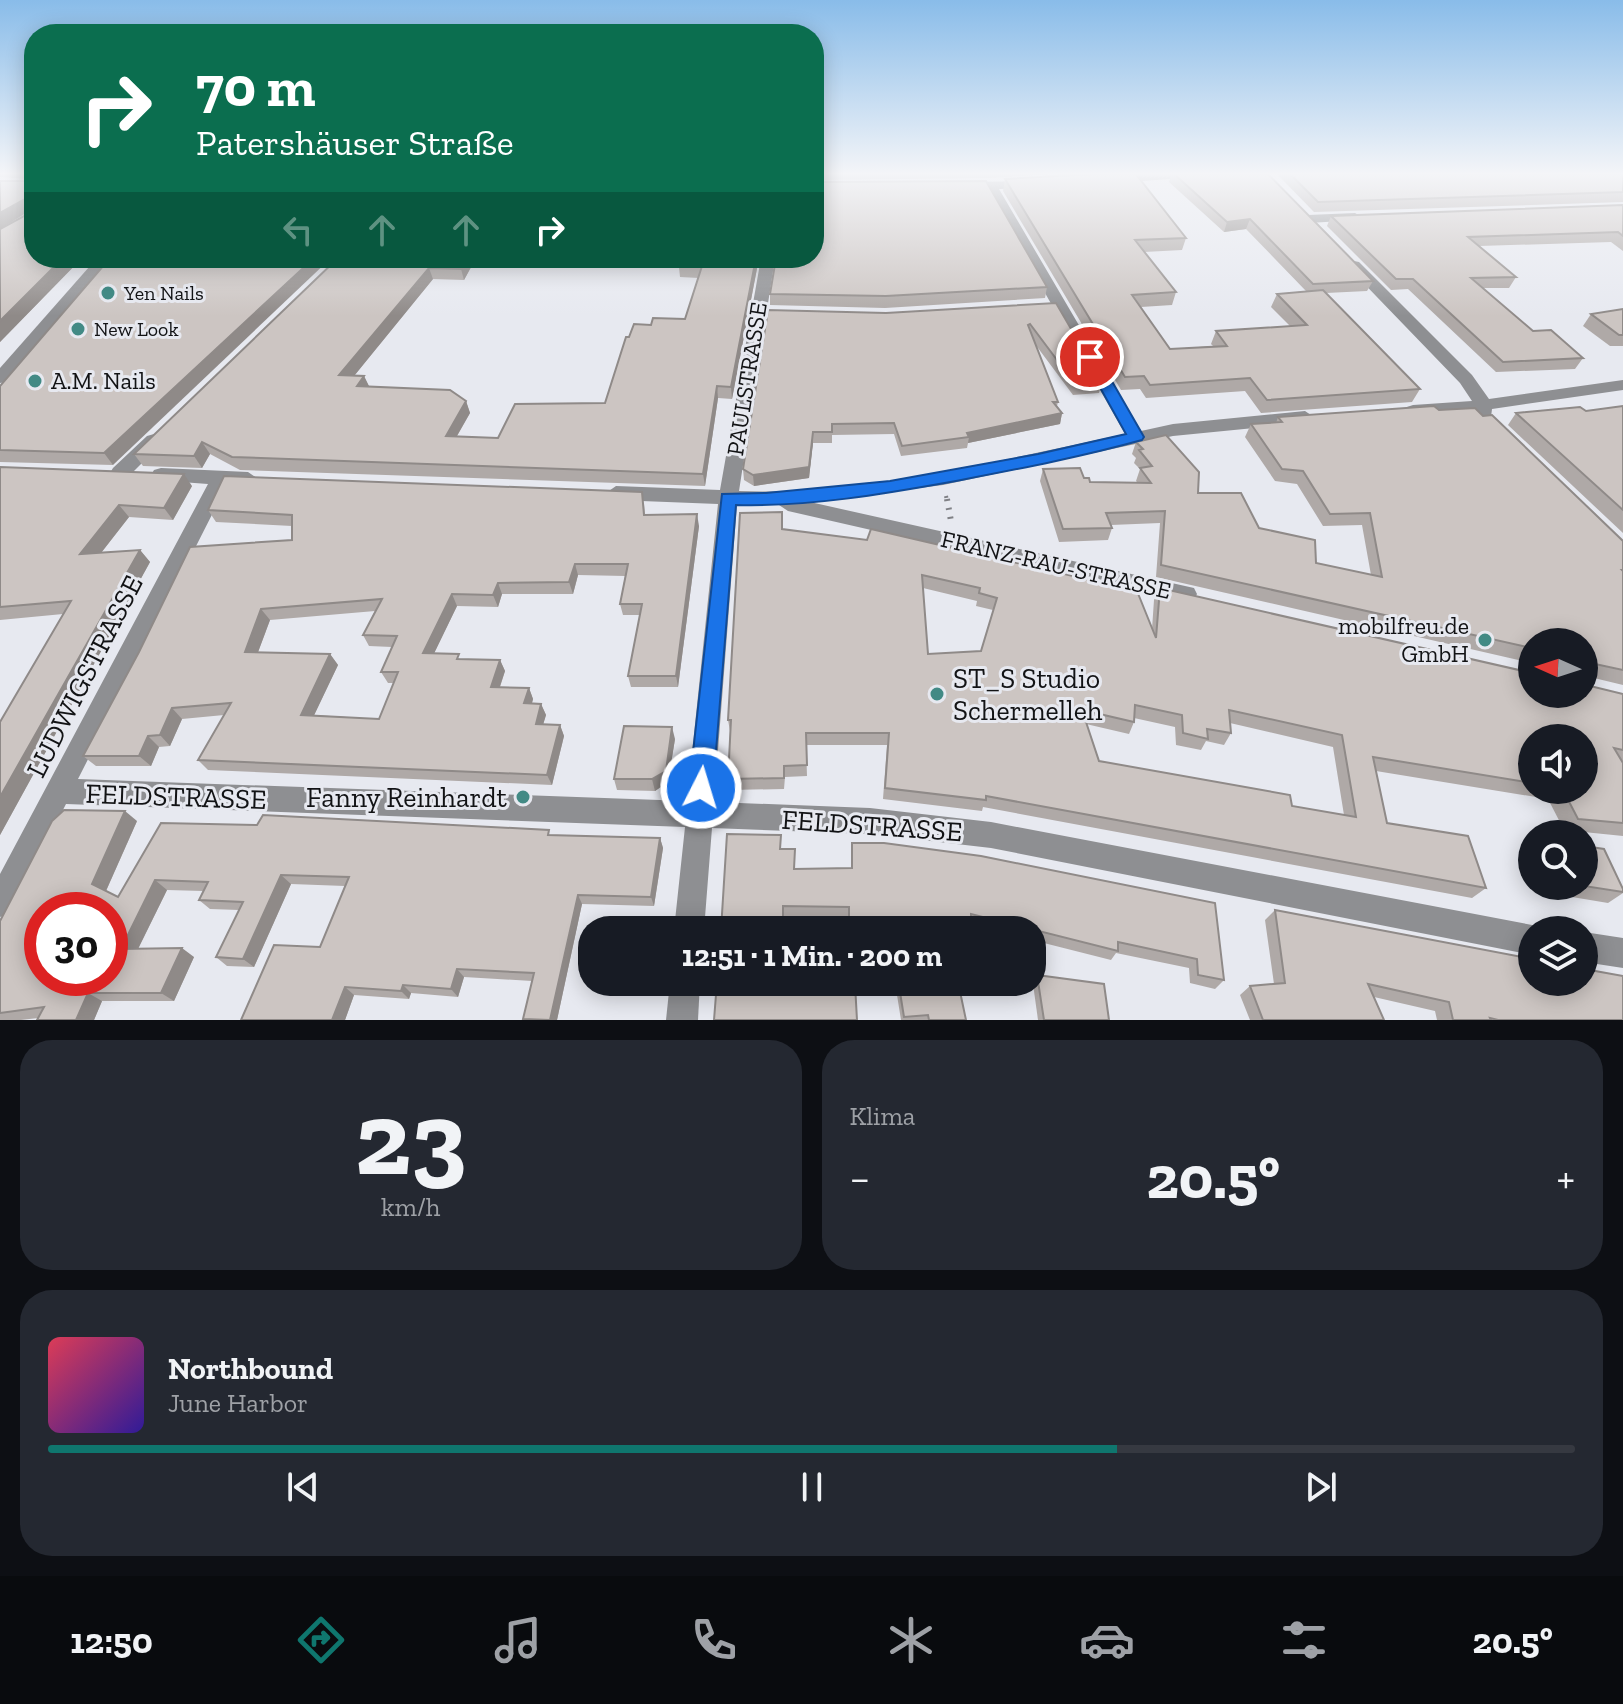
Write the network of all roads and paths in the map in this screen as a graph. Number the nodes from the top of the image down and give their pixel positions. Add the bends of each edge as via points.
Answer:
1 (1008, 221) edge
2 (1310, 221) edge
3 (96, 268) edge
4 (767, 268) edge
5 (0, 378) edge
6 (1623, 385) edge
7 (1482, 404) junction
8 (1396, 412) edge
9 (1321, 416) edge
10 (1494, 426) edge
11 (164, 430) edge
12 (1136, 437) junction
13 (221, 477) junction
14 (943, 478) junction
15 (268, 479) edge
16 (601, 493) edge
17 (728, 498) junction
18 (766, 499) junction
19 (955, 542) junction
20 (1209, 600) edge
21 (58, 791) junction
22 (698, 817) junction
23 (0, 903) edge
24 (690, 916) edge
25 (1518, 937) edge
26 (1598, 949) edge
27 (1623, 953) edge
28 (684, 996) edge
29 (682, 1020) edge

1 - 12 street via 1052,305
2 - 7 street via 1466,379
3 - 5 street
4 - 17 street, PAULSTRASSE via 765,312
6 - 7 street
7 - 8 street
7 - 10 street
9 - 12 street via 1248,420
11 - 13 street via 112,473
12 - 14 street
13 - 15 street
13 - 21 street, LUDWIGSTRASSE
14 - 18 street
14 - 19 path
16 - 17 street
17 - 18 street
17 - 22 street, PAULSTRASSE
18 - 19 street, FRANZ-RAU-STRASSE
19 - 20 street, FRANZ-RAU-STRASSE
21 - 22 street, FELDSTRASSE
21 - 23 street, LUDWIGSTRASSE
22 - 24 street, PAULSTRASSE
22 - 25 street, FELDSTRASSE via 870,821 991,835
26 - 27 street
28 - 29 street

